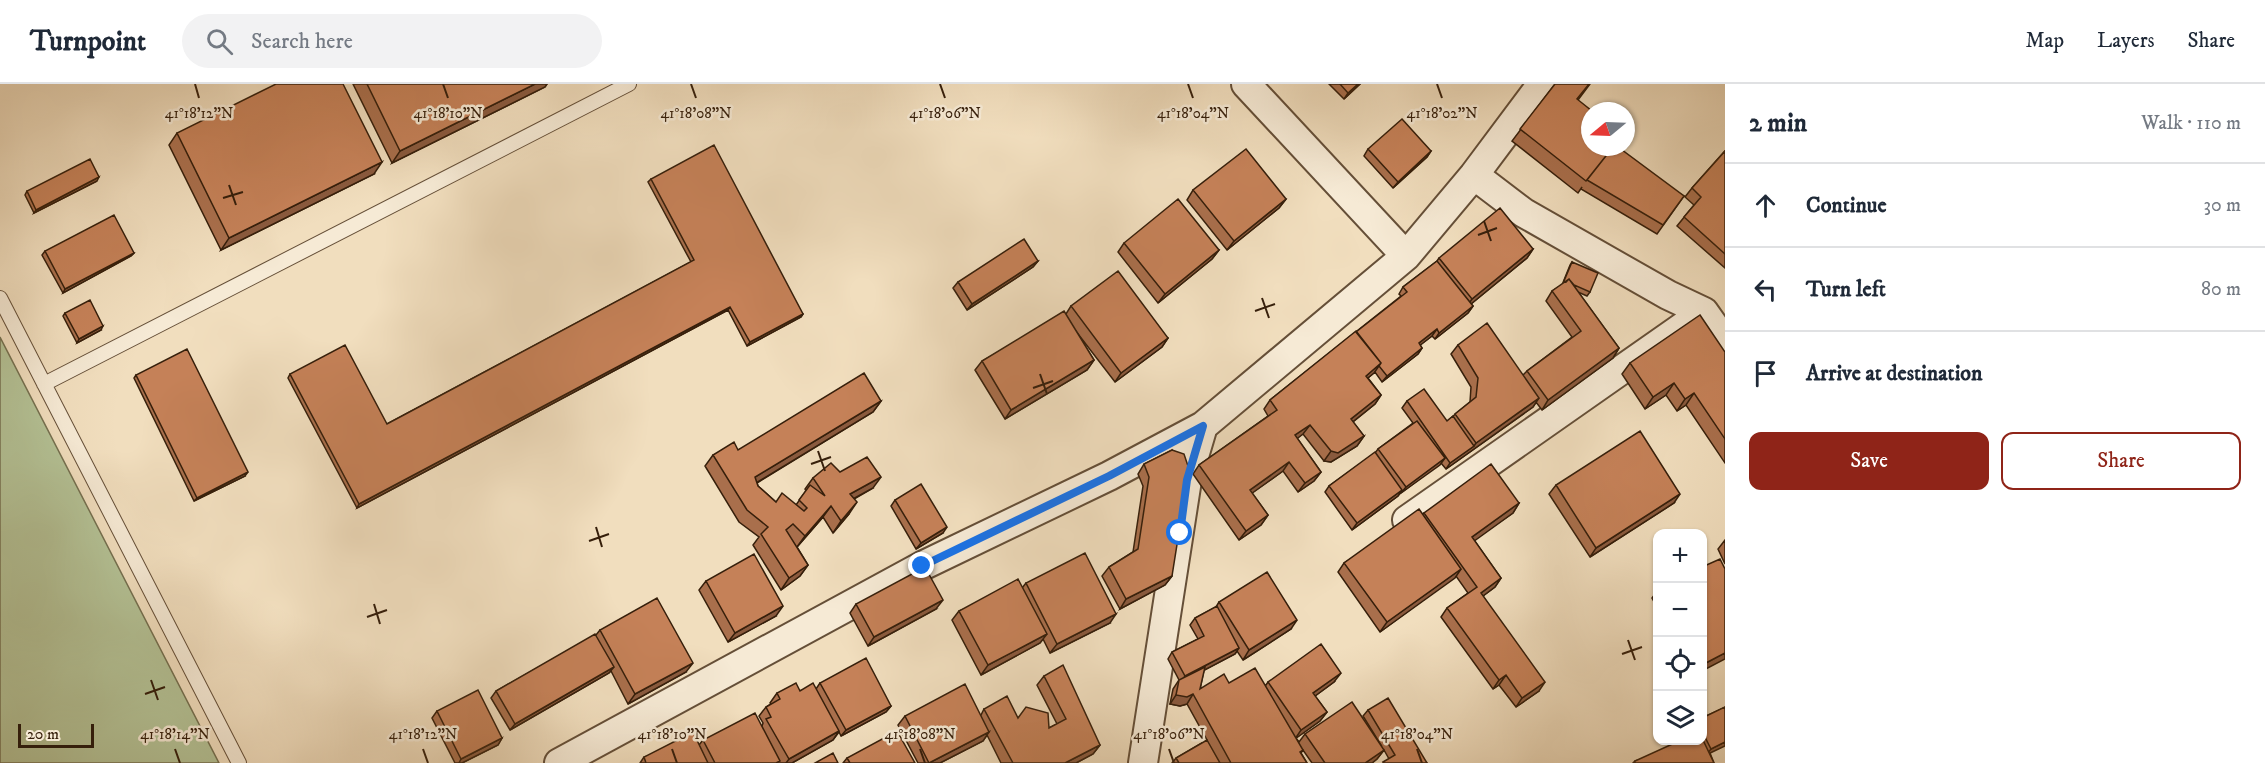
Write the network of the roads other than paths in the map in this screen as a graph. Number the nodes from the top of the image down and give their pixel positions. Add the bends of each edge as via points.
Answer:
1 (629, 84) edge
2 (1246, 84) edge
3 (1542, 84) edge
4 (1474, 175) junction
5 (1406, 256) junction
6 (0, 298) edge
7 (1704, 312) junction
8 (1725, 342) edge
9 (44, 384) junction
10 (1203, 426) junction
11 (1407, 520) edge
12 (239, 763) edge
13 (559, 763) edge
14 (1143, 763) edge

1 - 9 lane
2 - 5 street
3 - 4 street
4 - 5 street
4 - 7 street via 1524,213
5 - 10 street
6 - 9 lane
7 - 8 street
7 - 11 street
9 - 12 lane
10 - 13 street via 922,566
10 - 14 street via 1187,480

